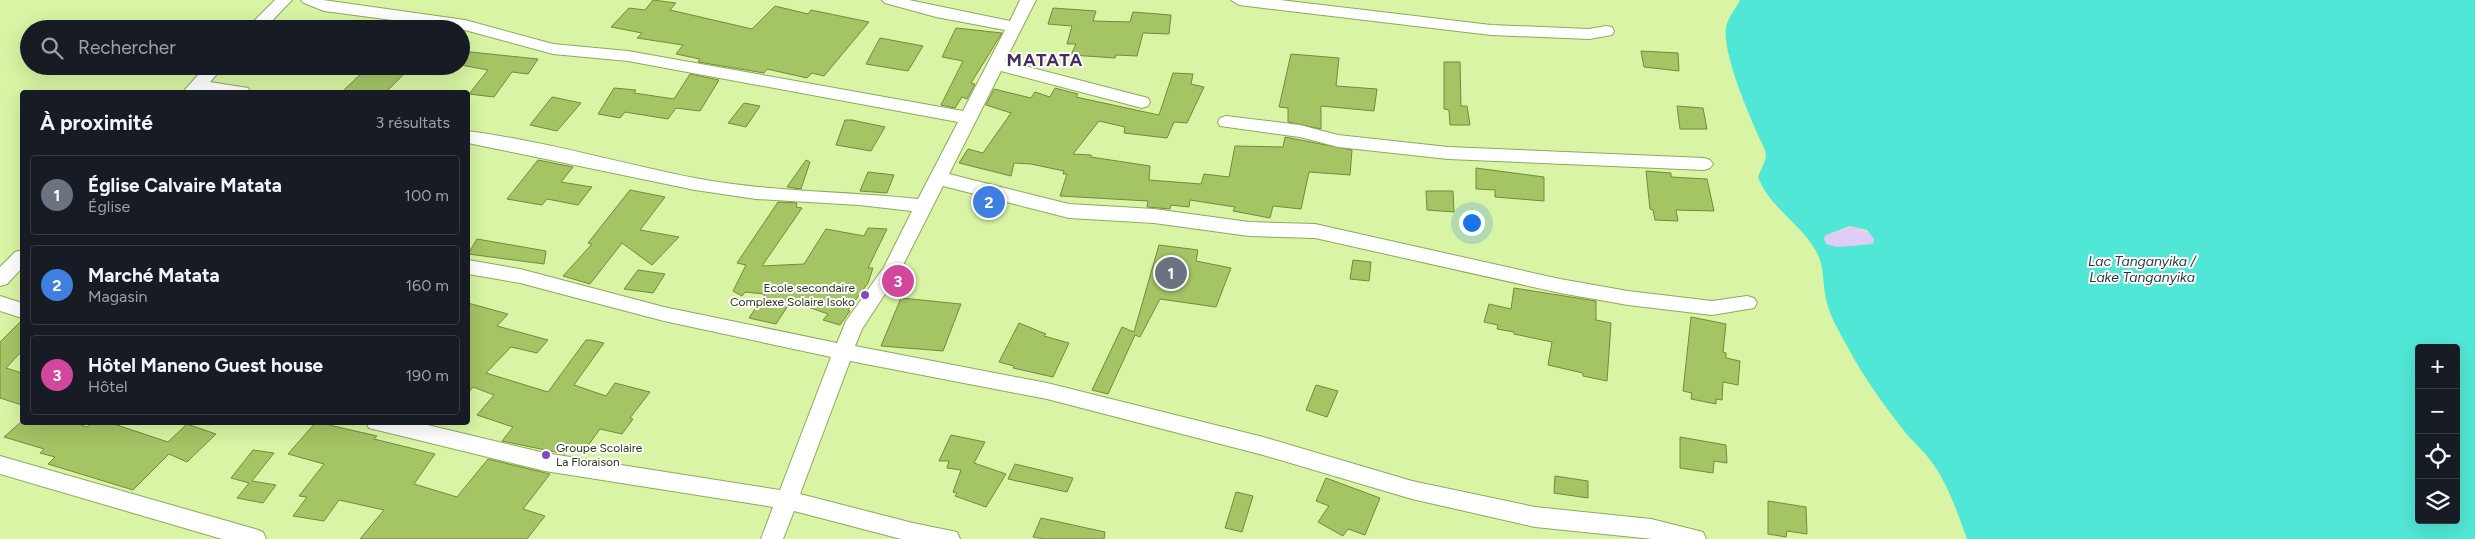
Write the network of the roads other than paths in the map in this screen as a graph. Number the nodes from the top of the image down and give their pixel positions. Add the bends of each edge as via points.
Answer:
1 (284, 0) edge
2 (309, 0) edge
3 (890, 0) edge
4 (1028, 0) edge
5 (1239, 0) edge
6 (263, 20) edge
7 (423, 20) edge
8 (470, 27) edge
9 (1015, 27) junction
10 (1606, 31) dead end
11 (996, 64) junction
12 (207, 75) edge
13 (193, 89) edge
14 (209, 90) edge
15 (1142, 102) dead end
16 (968, 118) junction
17 (1226, 122) dead end
18 (470, 137) edge
19 (1704, 164) dead end
20 (938, 178) junction
21 (924, 206) junction
22 (20, 259) edge
23 (470, 267) edge
24 (0, 279) edge
25 (0, 303) edge
26 (1747, 303) dead end
27 (20, 310) edge
28 (843, 352) junction
29 (389, 425) edge
30 (0, 465) edge
31 (787, 500) junction
32 (255, 539) edge
33 (772, 539) edge
34 (950, 539) edge
35 (1695, 539) edge

1 - 6 street
2 - 7 street via 324,6
3 - 9 street
4 - 9 street
5 - 10 street via 1491,30 1580,34
8 - 16 street via 553,49 628,56
9 - 11 street
11 - 15 street
11 - 16 street
12 - 13 street
13 - 14 street
16 - 20 street
17 - 19 street via 1300,132 1338,141 1448,153
18 - 21 street via 694,184
20 - 21 street
20 - 26 street via 1069,211 1154,216 1249,230 1315,231 1628,298 1712,308
21 - 28 street via 891,271 853,326
22 - 24 street
23 - 28 street via 520,276 664,314
25 - 27 street
28 - 31 street
28 - 35 street via 1047,391 1263,446 1412,490 1535,517 1651,529
29 - 31 street via 544,462
30 - 32 street
31 - 33 street
31 - 34 street via 913,533

